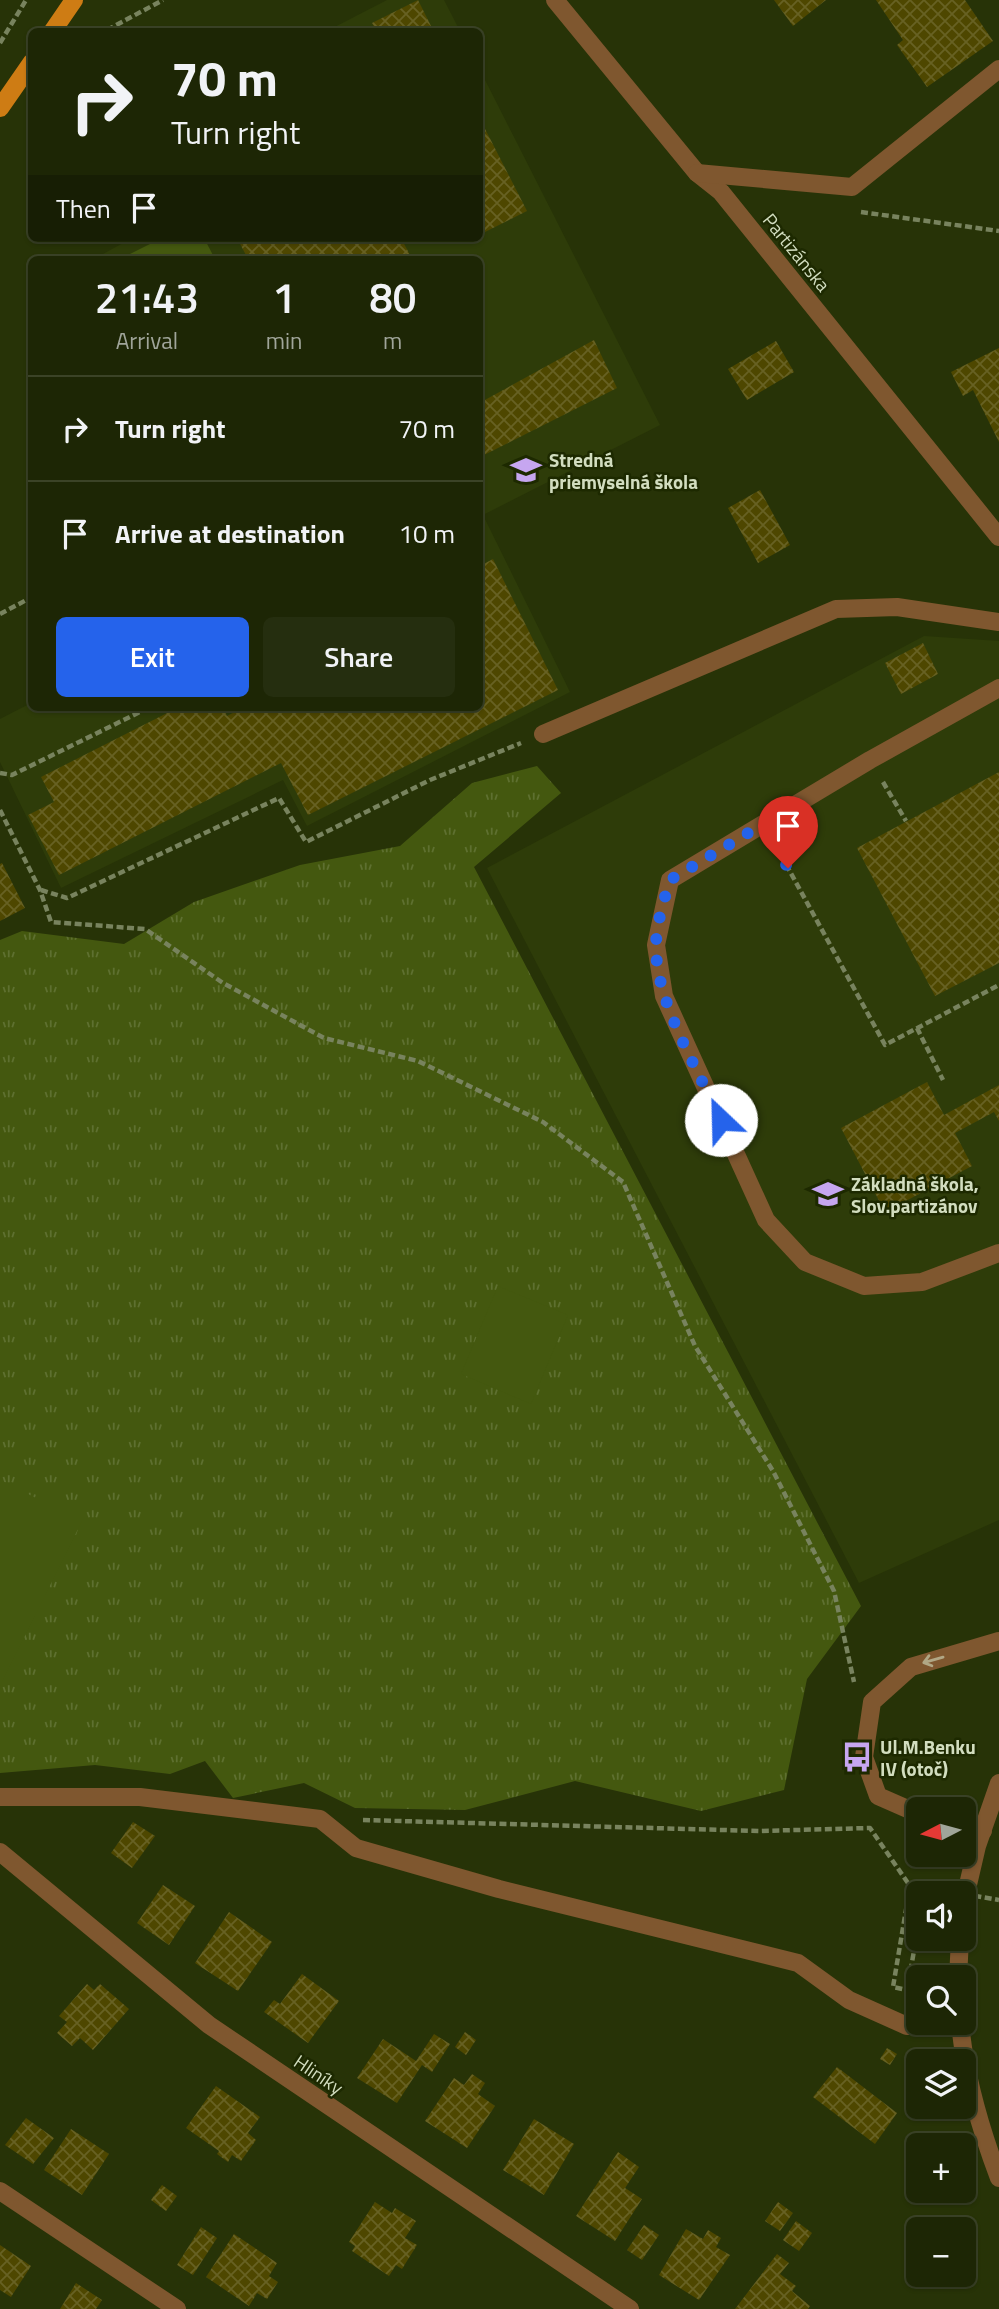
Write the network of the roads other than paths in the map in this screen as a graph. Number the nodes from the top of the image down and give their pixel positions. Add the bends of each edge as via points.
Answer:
1 (74, 0) edge
2 (555, 0) edge
3 (55, 28) edge
4 (28, 68) edge
5 (999, 69) edge
6 (0, 108) edge
7 (697, 173) junction
8 (999, 537) edge
9 (999, 622) edge
10 (999, 688) edge
11 (543, 734) road end
12 (999, 1253) edge
13 (999, 1641) edge
14 (999, 1783) edge
15 (0, 1797) edge
16 (906, 1808) edge
17 (976, 1836) edge
18 (980, 1839) junction
19 (0, 1852) edge
20 (969, 1881) edge
21 (906, 2026) edge
22 (961, 2035) edge
23 (999, 2178) edge
24 (0, 2191) edge
25 (177, 2309) edge
26 (630, 2309) edge

1 - 3 main road
2 - 7 street, Partizánska
4 - 6 main road
5 - 7 street via 852,187
7 - 8 street, Partizánska via 721,192
9 - 11 street via 897,607 836,609
10 - 12 street via 670,880 656,945 664,996 766,1220 806,1262 864,1286 922,1282
13 -> 16 street via 911,1667 872,1702 864,1757 878,1796
14 - 18 street
15 - 21 street via 140,1797 320,1819 356,1848 499,1889 798,1963 849,2000
17 - 18 street
18 - 20 street
19 - 26 street, Hliníky via 209,2025
22 - 23 street via 966,2072
24 - 25 street

